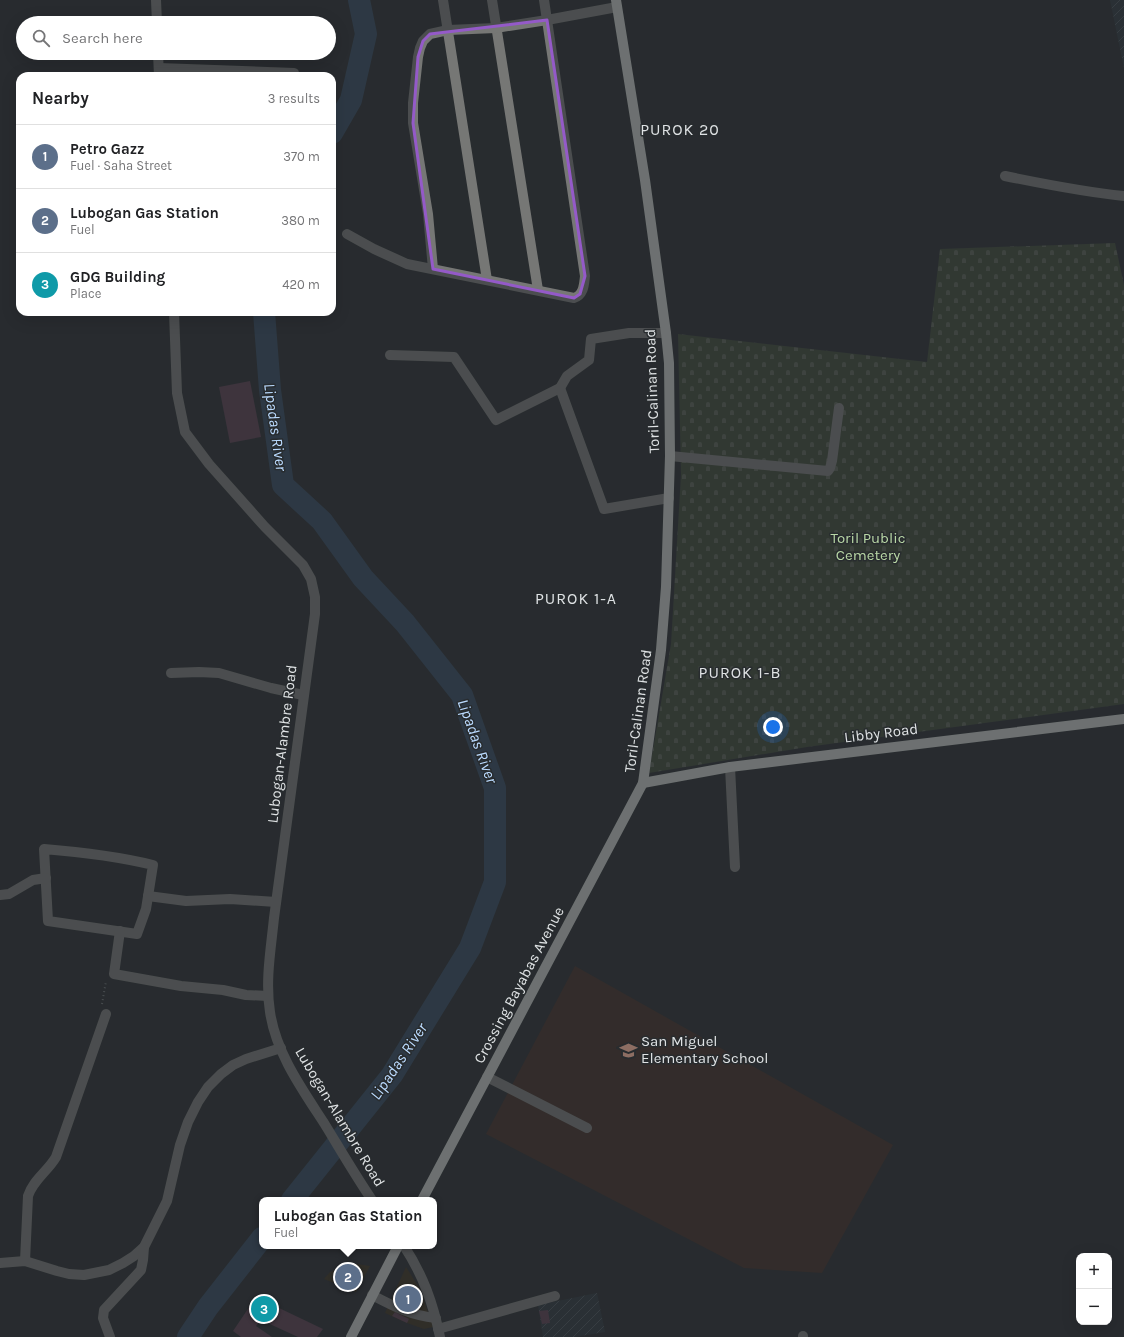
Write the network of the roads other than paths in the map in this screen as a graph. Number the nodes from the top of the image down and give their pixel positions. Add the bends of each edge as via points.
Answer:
1 (156, 0) edge
2 (443, 0) edge
3 (492, 0) edge
4 (544, 0) edge
5 (617, 3) edge
6 (157, 16) edge
7 (547, 20) junction
8 (496, 28) junction
9 (448, 30) junction
10 (158, 60) edge
11 (159, 72) edge
12 (1005, 176) dead end
13 (1124, 196) edge
14 (347, 234) dead end
15 (433, 269) junction
16 (487, 280) junction
17 (538, 290) junction
18 (174, 316) edge
19 (666, 333) junction
20 (390, 355) dead end
21 (560, 388) junction
22 (839, 408) dead end
23 (670, 456) junction
24 (669, 498) junction
25 (171, 673) dead end
26 (304, 695) junction
27 (1124, 719) edge
28 (730, 767) junction
29 (643, 783) junction
30 (735, 867) dead end
31 (46, 878) junction
32 (0, 894) edge
33 (148, 896) junction
34 (276, 902) junction
35 (120, 931) junction
36 (268, 996) junction
37 (106, 1014) road end
38 (281, 1048) junction
39 (487, 1077) junction
40 (587, 1128) dead end
41 (370, 1197) edge
42 (424, 1197) edge
43 (144, 1247) junction
44 (396, 1249) edge
45 (406, 1249) edge
46 (25, 1260) junction
47 (0, 1263) edge
48 (372, 1295) junction
49 (555, 1296) dead end
50 (436, 1318) junction
51 (439, 1333) edge
52 (110, 1337) edge
53 (350, 1337) edge

1 - 6 street
2 - 9 street
3 - 8 street
4 - 7 street
5 - 7 street
5 - 19 main road, Toril-Calinan Road
7 - 8 street
7 - 17 street via 585,276 578,297
8 - 9 street
8 - 17 street
9 - 15 street via 430,34 423,41 418,57 413,103 413,123 428,214
9 - 16 street
10 - 11 street
12 - 13 street
14 - 15 street via 407,264
15 - 16 street
16 - 17 street
18 - 26 street, Lubogan-Alambre Road via 178,393 185,432 209,464 303,565 311,579 315,614
19 - 21 street via 629,333 591,339 589,360 567,376
19 - 23 main road, Toril-Calinan Road via 669,363
20 - 21 street via 454,357 496,420
21 - 24 street via 604,509
22 - 23 street via 832,461 828,471
23 - 24 main road, Toril-Calinan Road
24 - 29 main road, Toril-Calinan Road via 664,624
25 - 26 street via 219,673
26 - 34 street, Lubogan-Alambre Road
27 - 28 main road, Libby Road
28 - 29 main road, Libby Road
28 - 30 street
29 - 39 main road, Crossing Bayabas Avenue
31 - 32 street via 26,883 9,894
31 - 33 street via 44,849 121,857 153,865
31 - 35 street via 48,921
33 - 34 street via 186,901 230,899
33 - 35 street via 137,934
34 - 36 street, Lubogan-Alambre Road
35 - 36 street via 114,974 181,986
36 - 38 street, Lubogan-Alambre Road via 274,1029
37 - 46 street via 56,1157 30,1188
38 - 41 street, Lubogan-Alambre Road via 319,1116
38 - 43 street via 233,1065 208,1087 188,1122 167,1201
39 - 40 street
39 - 42 main road, Crossing Bayabas Avenue
43 - 46 street via 109,1270 84,1276 57,1271
43 - 52 street via 141,1270 104,1310 103,1318
44 - 48 main road
45 - 50 street via 418,1268
46 - 47 street
48 - 50 street via 418,1316
48 - 53 main road
49 - 51 street
50 - 51 street

